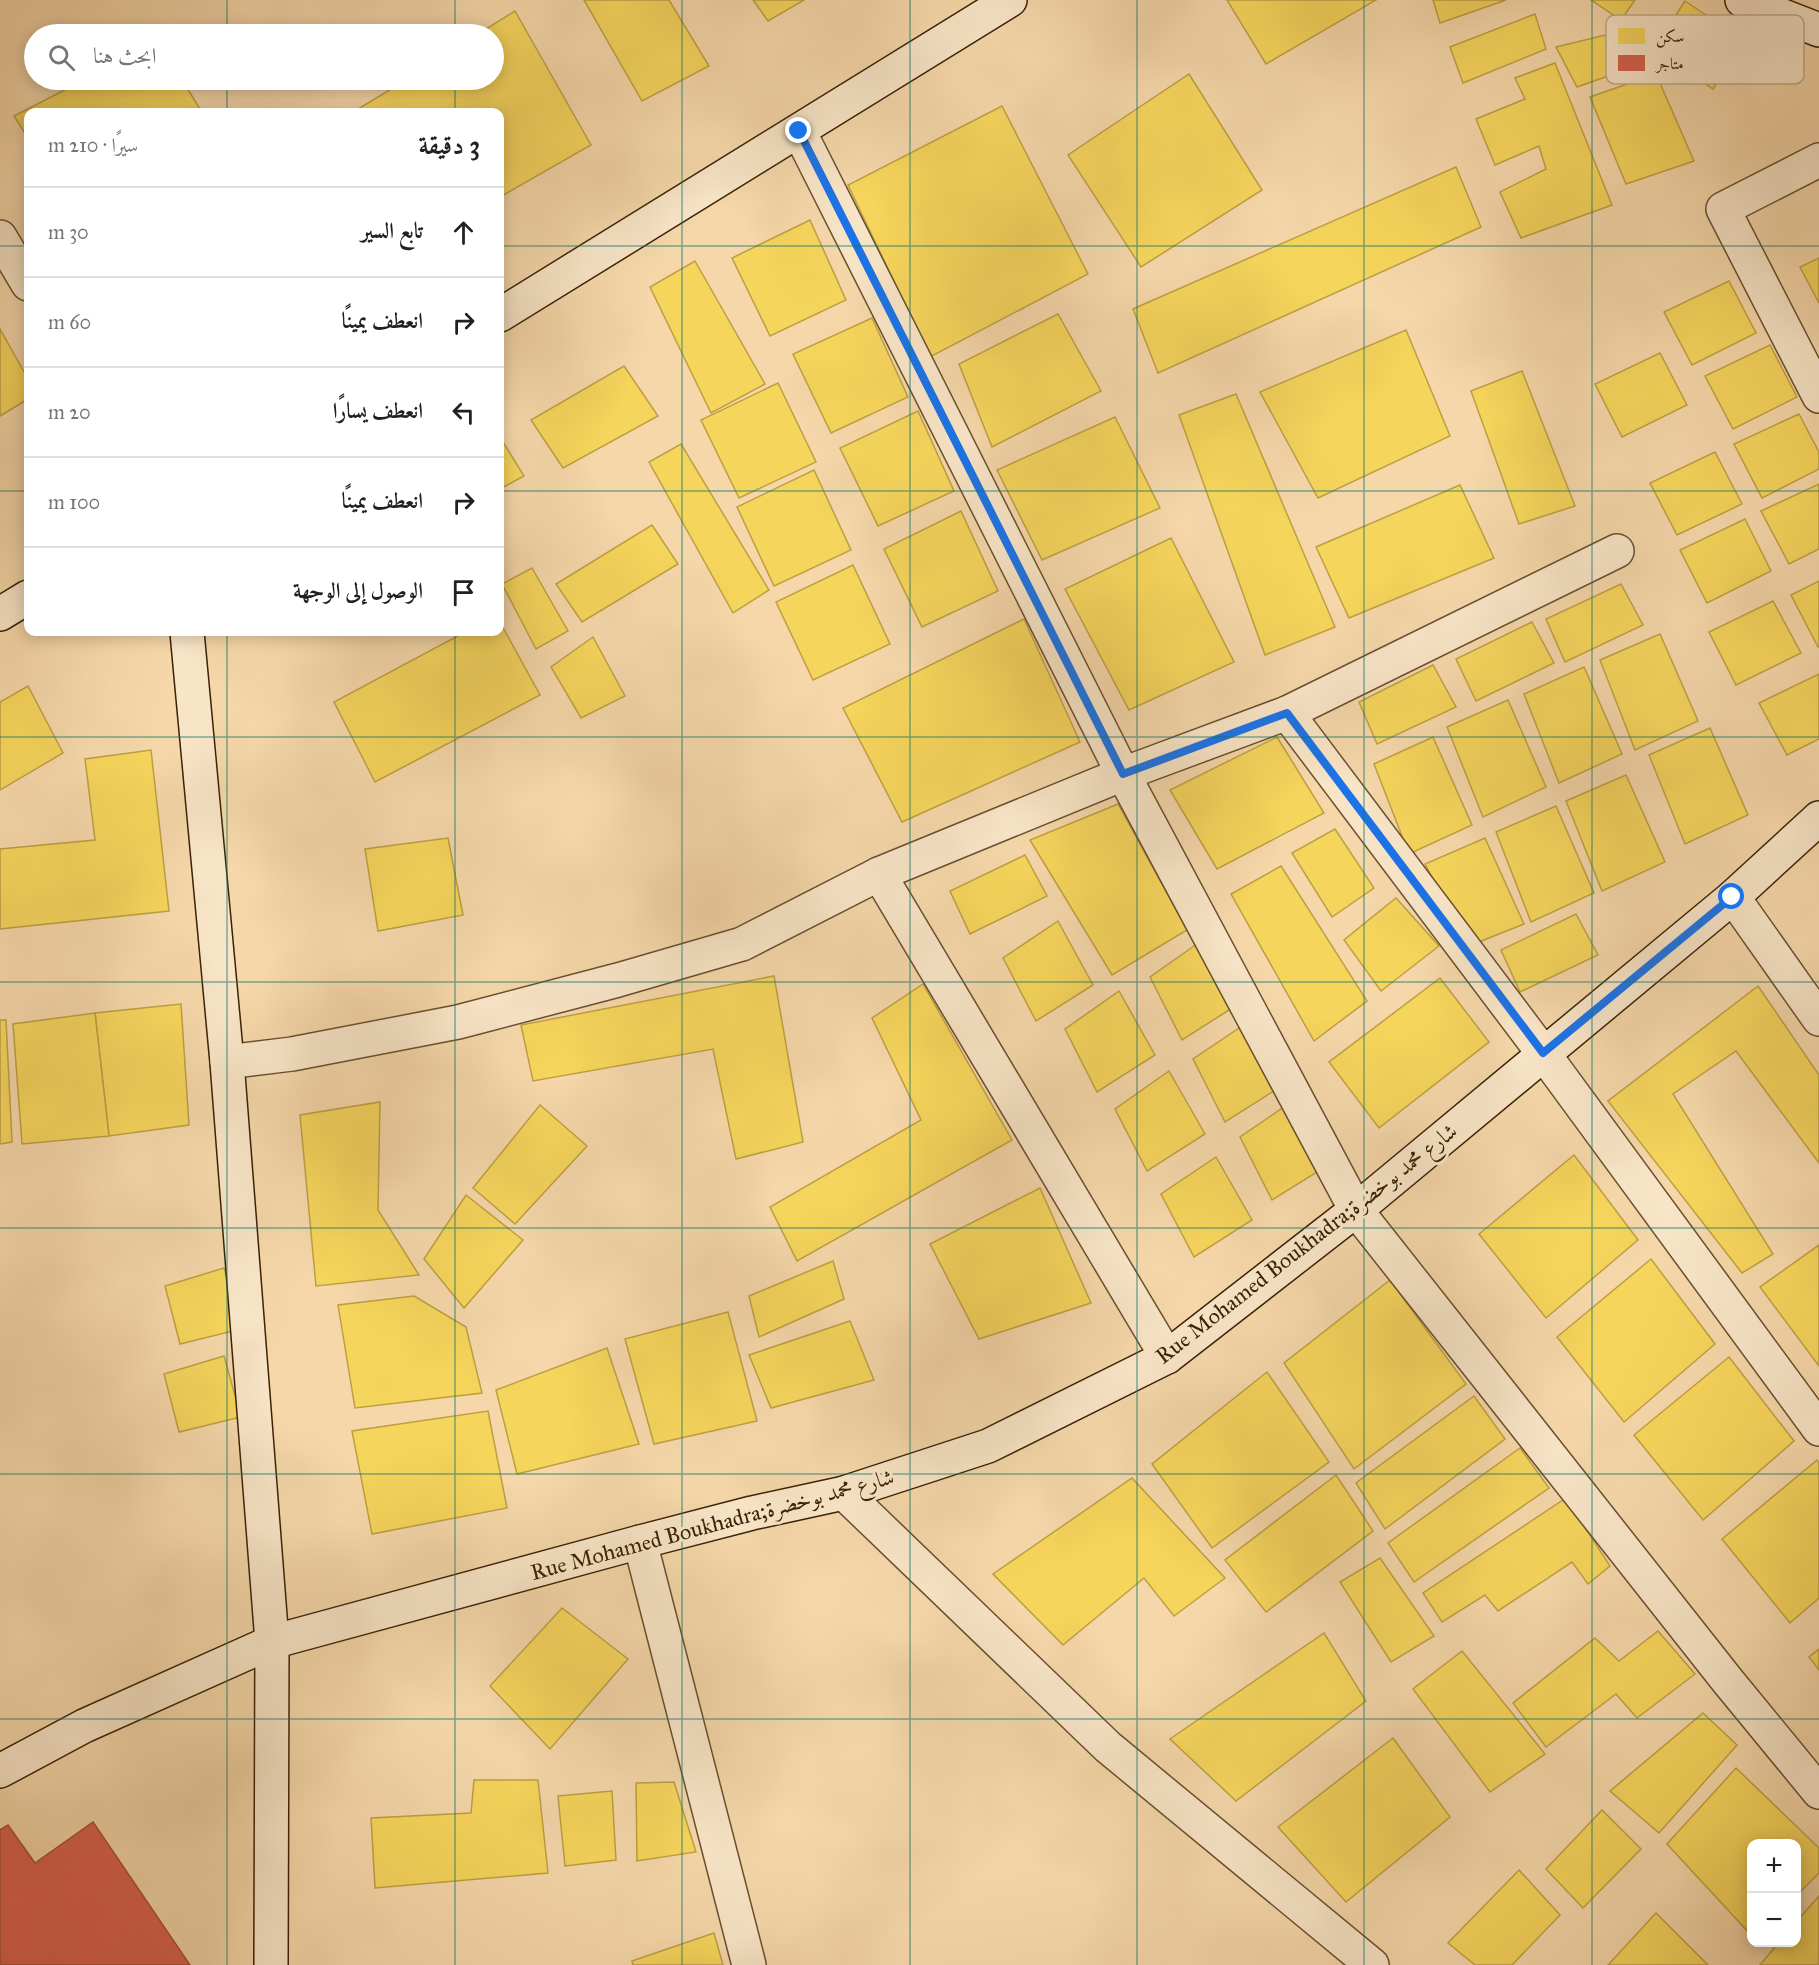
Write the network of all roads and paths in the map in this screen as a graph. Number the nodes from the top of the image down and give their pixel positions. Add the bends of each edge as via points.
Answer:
1 (1010, 0) edge
2 (1742, 0) edge
3 (1780, 15) edge
4 (1804, 24) edge
5 (1819, 30) edge
6 (799, 131) junction
7 (1819, 160) edge
8 (0, 237) edge
9 (24, 277) edge
10 (504, 313) edge
11 (1819, 396) edge
12 (1617, 551) dead end
13 (24, 599) edge
14 (0, 614) edge
15 (187, 636) edge
16 (1287, 713) junction
17 (1123, 774) junction
18 (1819, 818) edge
19 (879, 874) junction
20 (1732, 897) junction
21 (1819, 1018) edge
22 (1543, 1053) junction
23 (227, 1062) junction
24 (1356, 1210) junction
25 (1167, 1357) junction
26 (1819, 1429) edge
27 (844, 1493) junction
28 (640, 1542) junction
29 (272, 1642) junction
30 (0, 1771) edge
31 (1819, 1792) edge
32 (271, 1965) edge
33 (749, 1965) edge
34 (1372, 1965) edge

1 - 6 street
2 - 3 street
4 - 5 street
6 - 10 street
6 - 17 street
7 - 11 street via 1722,209
8 - 9 street
12 - 16 street
13 - 14 street
15 - 23 street
16 - 17 street
16 - 22 street
17 - 19 street
17 - 24 street
18 - 20 street, Rue Mohamed Boukhadra;شارع محمد بوخضرة
19 - 23 street via 742,944 719,951 458,1022 291,1054
19 - 25 street
20 - 21 street
20 - 22 street, Rue Mohamed Boukhadra;شارع محمد بوخضرة
22 - 24 street, Rue Mohamed Boukhadra;شارع محمد بوخضرة
22 - 26 street
23 - 29 street
24 - 25 street, Rue Mohamed Boukhadra;شارع محمد بوخضرة
24 - 31 street
25 - 27 street, Rue Mohamed Boukhadra;شارع محمد بوخضرة via 988,1446
27 - 28 street, Rue Mohamed Boukhadra;شارع محمد بوخضرة
27 - 34 street via 1108,1747
28 - 29 street, Rue Mohamed Boukhadra;شارع محمد بوخضرة
28 - 33 street
29 - 30 street, Rue Mohamed Boukhadra;شارع محمد بوخضرة via 84,1726
29 - 32 street

